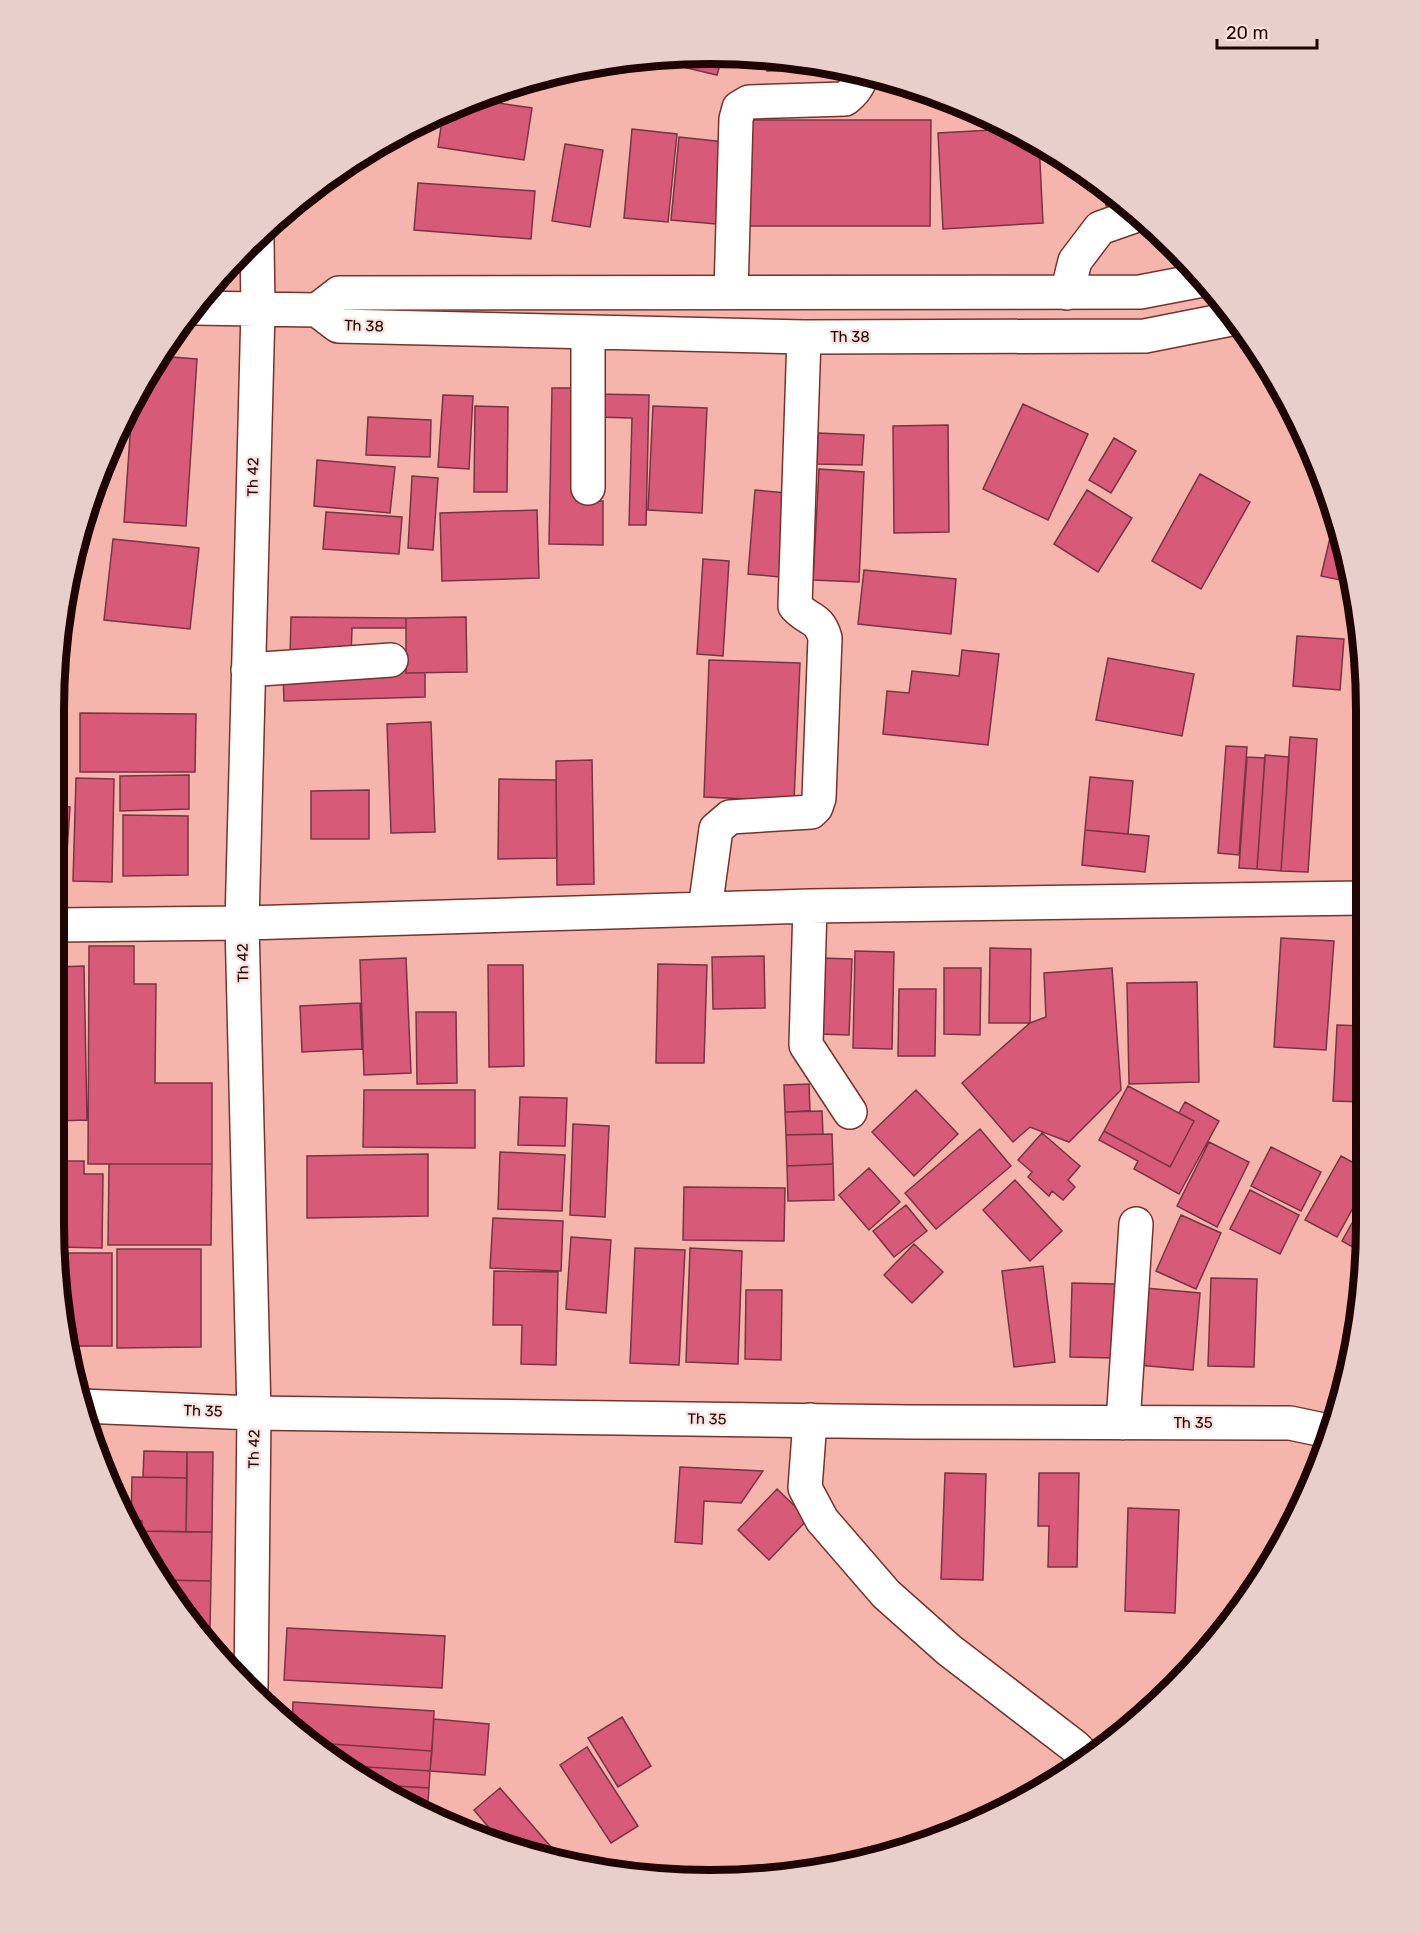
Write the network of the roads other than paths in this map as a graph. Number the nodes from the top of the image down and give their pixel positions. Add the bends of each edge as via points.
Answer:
1 (860, 83) edge
2 (1128, 218) edge
3 (258, 250) edge
4 (1193, 282) edge
5 (731, 292) junction
6 (1067, 293) junction
7 (205, 308) edge
8 (258, 310) junction
9 (317, 310) junction
10 (1225, 320) edge
11 (588, 332) junction
12 (804, 337) junction
13 (588, 488) dead end
14 (391, 660) dead end
15 (248, 669) junction
16 (1356, 898) edge
17 (810, 906) junction
18 (705, 909) junction
19 (242, 923) junction
20 (64, 925) edge
21 (850, 1112) dead end
22 (1136, 1224) dead end
23 (92, 1406) edge
24 (254, 1413) junction
25 (810, 1420) junction
26 (1123, 1423) junction
27 (1322, 1430) edge
28 (251, 1677) edge
29 (1081, 1753) edge

1 - 5 street via 845,99 749,102 739,108
2 - 6 street via 1100,228 1075,261
3 - 8 street, Th 42
4 - 6 street, Th 38 via 1140,292
5 - 6 street, Th 38
5 - 9 street, Th 38 via 339,293
7 - 8 street
8 - 9 street
8 - 15 street, Th 42
9 - 11 street, Th 38 via 338,326
10 - 12 street, Th 38 via 1145,336
11 - 12 street, Th 38
11 - 13 street
12 - 18 street via 795,606 822,627 825,638 819,798 811,812 730,817 716,830
14 - 15 street
15 - 19 street, Th 42
16 - 17 street
17 - 18 street
17 - 21 street via 806,1045
18 - 19 street
19 - 20 street
19 - 24 street, Th 42
22 - 26 street
23 - 24 street, Th 35
24 - 25 street, Th 35
24 - 28 street, Th 42
25 - 26 street, Th 35
25 - 29 street via 805,1488 822,1520 886,1594 949,1650
26 - 27 street, Th 35 via 1290,1424

